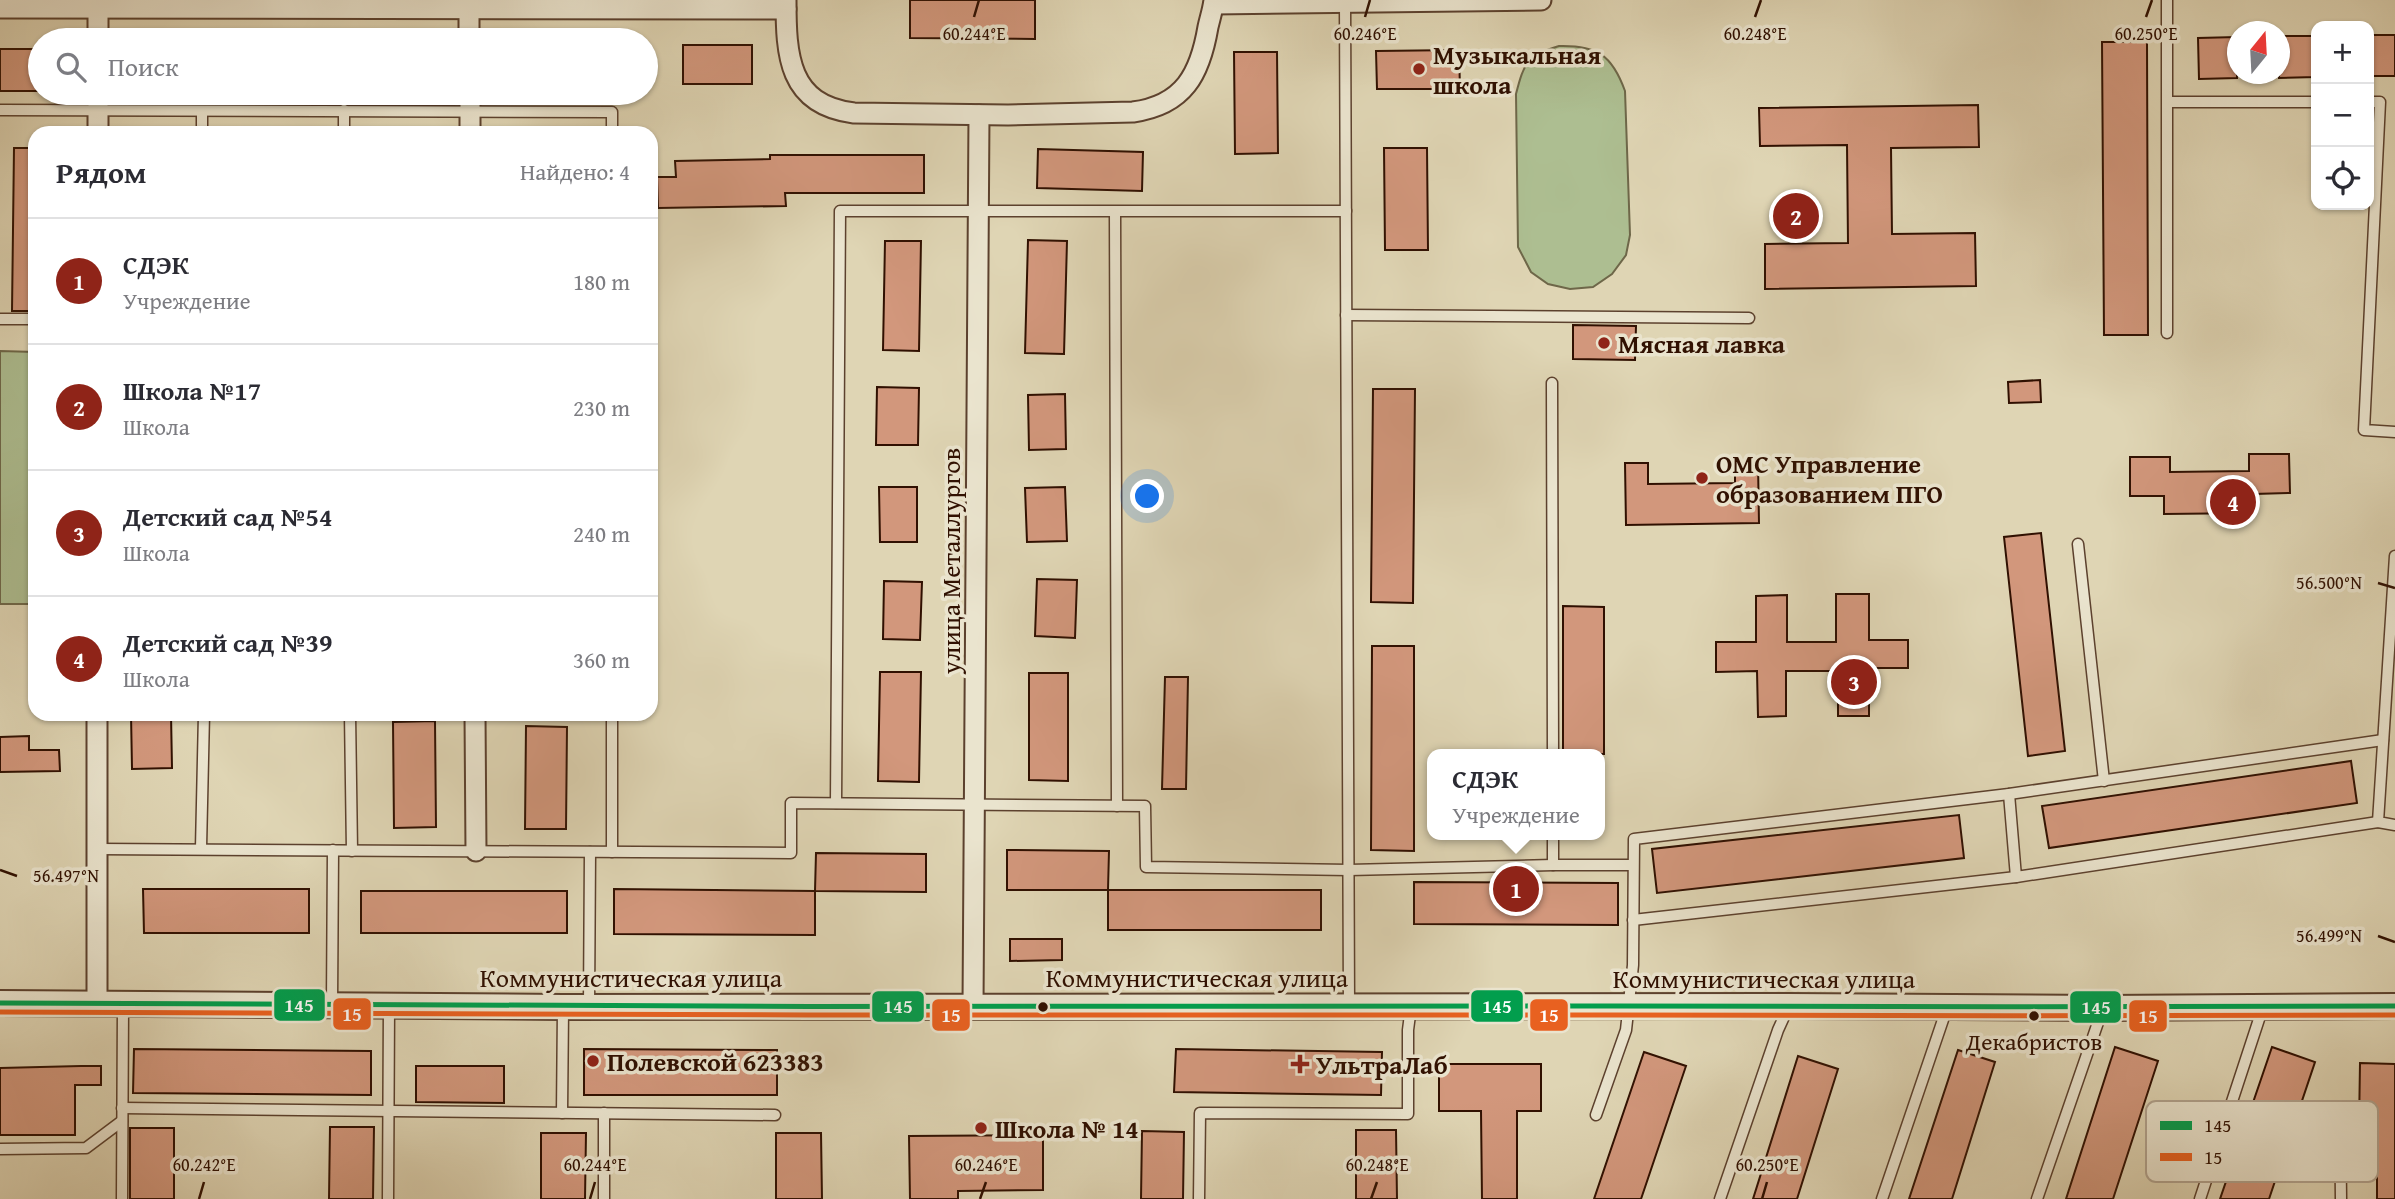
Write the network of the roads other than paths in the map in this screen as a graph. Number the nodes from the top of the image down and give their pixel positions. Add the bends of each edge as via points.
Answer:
1 (1483, 0) edge
2 (1541, 0) edge
3 (2167, 0) edge
4 (1214, 2) edge
5 (1345, 2) junction
6 (197, 4) edge
7 (469, 4) edge
8 (786, 4) edge
9 (0, 8) edge
10 (98, 9) junction
11 (98, 28) edge
12 (469, 28) edge
13 (2168, 102) junction
14 (2311, 102) edge
15 (2374, 102) edge
16 (54, 105) edge
17 (98, 105) edge
18 (140, 105) edge
19 (423, 105) edge
20 (470, 105) edge
21 (513, 105) edge
22 (0, 110) edge
23 (344, 110) junction
24 (202, 111) junction
25 (979, 115) junction
26 (98, 126) edge
27 (202, 126) edge
28 (344, 126) edge
29 (470, 126) edge
30 (612, 126) edge
31 (1346, 211) junction
32 (979, 212) junction
33 (1115, 212) junction
34 (1346, 315) junction
35 (1749, 318) dead end
36 (0, 319) edge
37 (28, 319) edge
38 (2167, 333) dead end
39 (1552, 383) dead end
40 (2395, 432) edge
41 (2078, 544) dead end
42 (2395, 556) edge
43 (97, 721) edge
44 (204, 721) edge
45 (350, 721) edge
46 (475, 721) edge
47 (612, 721) edge
48 (2383, 740) junction
49 (1553, 749) edge
50 (2105, 781) junction
51 (2009, 794) junction
52 (836, 803) junction
53 (974, 805) junction
54 (1117, 806) junction
55 (2378, 822) junction
56 (2395, 825) edge
57 (1553, 840) edge
58 (201, 848) junction
59 (97, 849) junction
60 (333, 850) junction
61 (352, 850) junction
62 (476, 851) junction
63 (590, 852) junction
64 (612, 852) junction
65 (1553, 864) junction
66 (1633, 865) junction
67 (1349, 870) junction
68 (2016, 877) junction
69 (1633, 920) junction
70 (0, 1003) edge
71 (123, 1004) junction
72 (97, 1005) junction
73 (332, 1006) junction
74 (389, 1006) junction
75 (1349, 1006) junction
76 (1411, 1006) junction
77 (1789, 1006) junction
78 (2395, 1006) edge
79 (563, 1007) junction
80 (589, 1007) junction
81 (973, 1007) junction
82 (2263, 1007) junction
83 (1629, 1008) junction
84 (1947, 1008) junction
85 (2103, 1008) junction
86 (2232, 1101) edge
87 (121, 1108) junction
88 (387, 1111) junction
89 (562, 1113) junction
90 (604, 1113) junction
91 (775, 1115) dead end
92 (1596, 1115) dead end
93 (122, 1121) junction
94 (0, 1149) edge
95 (2206, 1182) edge
96 (122, 1199) edge
97 (387, 1199) edge
98 (604, 1199) edge
99 (1199, 1199) edge
100 (1720, 1199) edge
101 (1882, 1199) edge
102 (2037, 1199) edge
103 (2200, 1199) edge

1 - 2 street
1 - 5 street
3 - 13 lane
4 - 5 street
4 - 25 street via 1196,70 1168,103 1133,112
5 - 31 lane
6 - 7 street
6 - 10 street
7 - 8 street
7 - 12 street
8 - 25 street via 790,63 820,105 854,113
9 - 10 street
10 - 11 street
13 - 14 lane
13 - 38 lane
15 - 40 lane via 2380,102 2364,430
16 - 22 lane
17 - 26 street
18 - 24 lane
19 - 23 lane
20 - 29 street
21 - 30 lane via 612,112
23 - 24 lane
23 - 28 lane
24 - 27 lane
25 - 32 street, улица Металлургов
31 - 33 lane
31 - 34 lane
32 - 33 lane
32 - 52 lane via 840,211
32 - 53 street, улица Металлургов
33 - 54 lane
34 - 35 lane
34 - 67 lane
36 - 37 lane
39 - 49 lane
41 - 50 lane
42 - 48 lane
43 - 59 street
44 - 58 lane
45 - 61 lane
46 - 62 street
47 - 64 lane
48 - 50 lane
48 - 55 lane
50 - 51 lane
51 - 66 lane via 1634,839
51 - 68 lane
52 - 53 lane
52 - 64 lane via 791,803 791,853
53 - 54 lane
53 - 81 street, улица Металлургов
54 - 67 lane via 1145,806 1146,867
55 - 56 lane
55 - 68 lane
57 - 65 lane
58 - 59 lane
58 - 60 lane
59 - 72 street
60 - 61 lane
60 - 73 lane
61 - 62 lane
62 - 63 lane
63 - 64 lane
63 - 80 lane
65 - 66 lane
65 - 67 lane
66 - 69 lane
67 - 75 lane
68 - 69 lane
69 - 83 lane
70 - 72 street, Коммунистическая улица
71 - 72 street, Коммунистическая улица
71 - 73 street, Коммунистическая улица
71 - 87 lane
73 - 74 street, Коммунистическая улица
74 - 79 street, Коммунистическая улица
74 - 88 lane
75 - 76 street, Коммунистическая улица
75 - 81 street, Коммунистическая улица
76 - 83 street, Коммунистическая улица
76 - 99 lane via 1408,1114 1200,1113
77 - 83 street, Коммунистическая улица
77 - 84 street, Коммунистическая улица
77 - 100 lane
78 - 82 street, Коммунистическая улица
79 - 80 street, Коммунистическая улица
79 - 89 lane
80 - 81 street, Коммунистическая улица
82 - 85 street, Коммунистическая улица
82 - 86 lane
83 - 92 lane via 1626,1030
84 - 85 street, Коммунистическая улица
84 - 101 lane
85 - 102 lane
87 - 88 lane
87 - 93 lane
88 - 89 lane
88 - 97 lane
89 - 90 lane
90 - 91 lane
90 - 98 lane
93 - 94 lane via 86,1148
93 - 96 lane
95 - 103 lane

